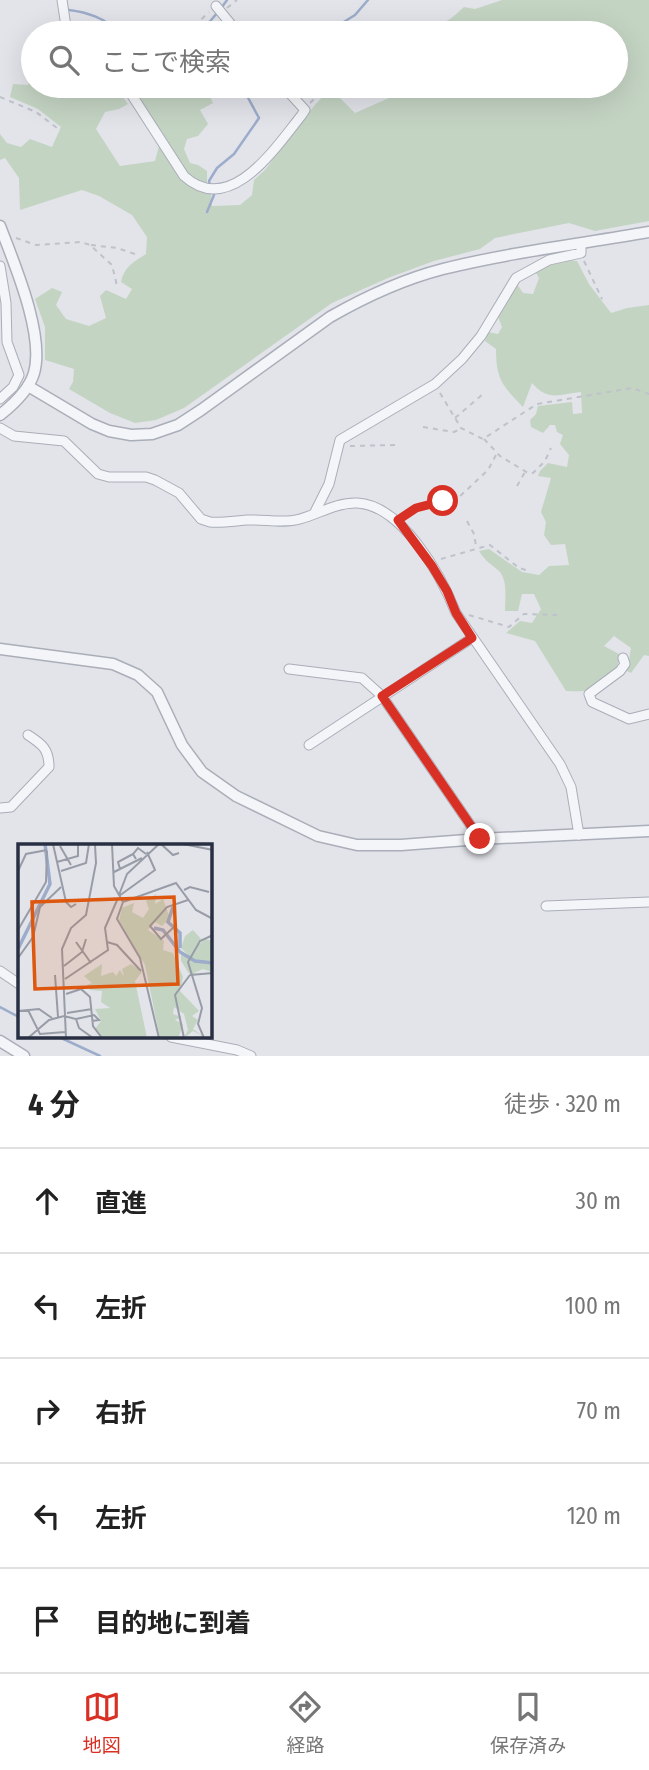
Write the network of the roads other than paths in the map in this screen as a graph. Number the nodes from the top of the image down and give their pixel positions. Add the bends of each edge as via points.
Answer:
1 (62, 0) edge
2 (218, 8) road end
3 (65, 21) edge
4 (228, 21) edge
5 (134, 98) edge
6 (294, 98) edge
7 (649, 232) edge
8 (2, 237) edge
9 (581, 249) junction
10 (0, 266) edge
11 (28, 386) junction
12 (0, 399) edge
13 (0, 415) edge
14 (0, 428) edge
15 (315, 512) junction
16 (472, 638) junction
17 (0, 649) edge
18 (623, 658) dead end
19 (289, 669) dead end
20 (382, 696) junction
21 (649, 714) edge
22 (28, 734) dead end
23 (309, 745) dead end
24 (0, 808) edge
25 (649, 831) edge
26 (579, 835) junction
27 (480, 839) junction
28 (649, 902) edge
29 (546, 906) dead end
30 (0, 971) edge
31 (18, 983) edge
32 (176, 1038) edge
33 (0, 1041) edge
34 (24, 1056) edge
35 (251, 1056) edge

1 - 3 street
2 - 4 street
5 - 6 street via 184,176 207,188 238,182 259,168 305,110
7 - 9 street
8 - 11 street via 37,344 34,375
9 - 11 street via 443,269 352,304 178,425 152,434 109,431
9 - 15 street via 516,278 481,336 435,384 340,440 329,484
10 - 12 street via 8,342 19,375
11 - 13 street
14 - 15 street via 14,436 64,441 97,474 155,480 210,522 300,519
15 - 16 street via 356,503 380,508 398,520 432,566
16 - 20 street
16 - 26 street via 560,764 571,787
17 - 27 street via 113,664 138,675 157,692 182,745 202,772 236,796 318,836 357,845
18 - 21 street via 620,671 589,694 592,702 629,719
19 - 20 street via 362,678
20 - 23 street
20 - 27 street
22 - 24 street via 45,747 49,767 11,807
25 - 26 street
26 - 27 street
28 - 29 street
30 - 31 street
32 - 35 street
33 - 34 street

